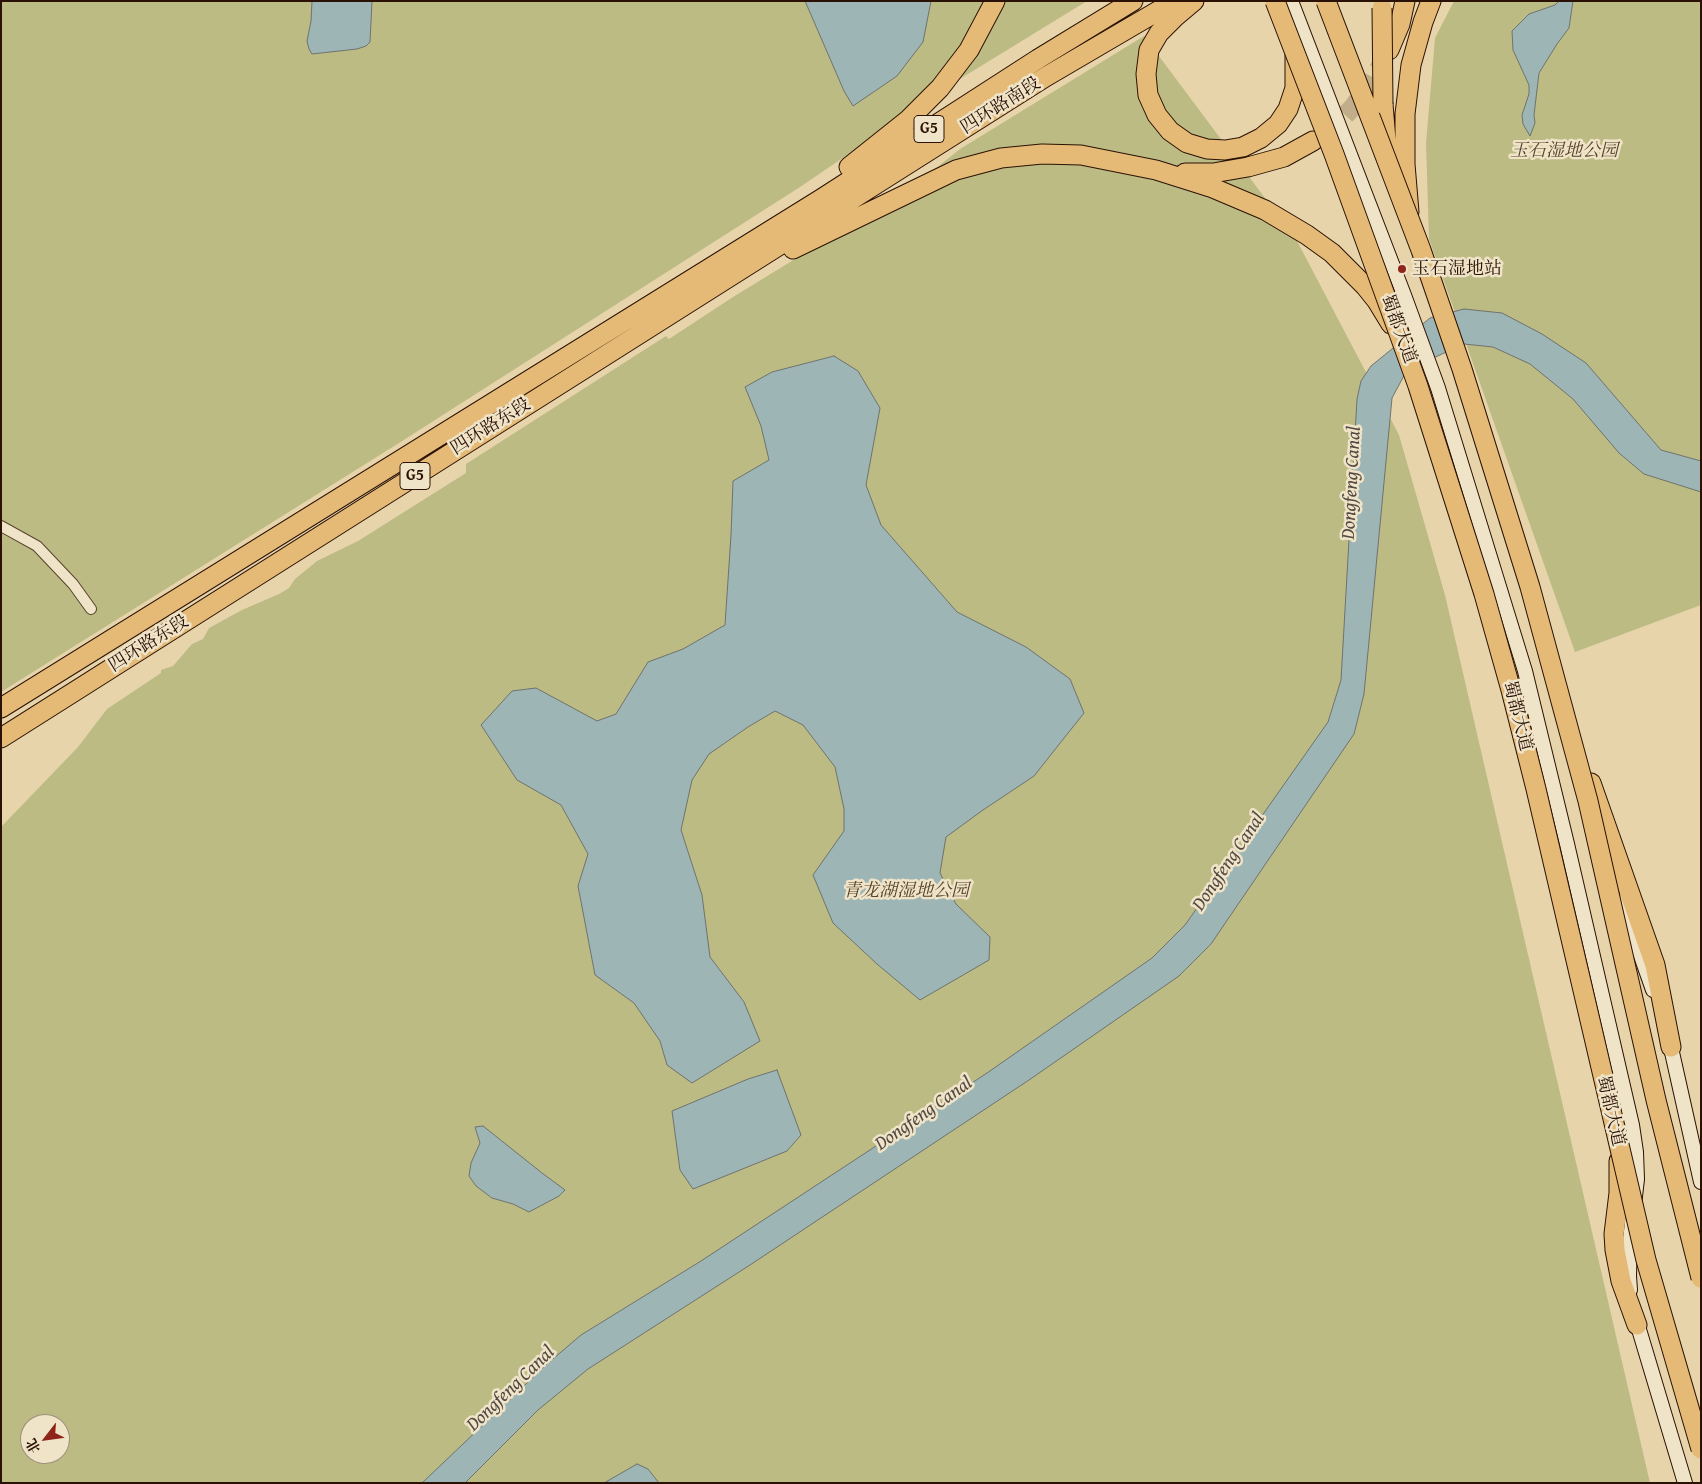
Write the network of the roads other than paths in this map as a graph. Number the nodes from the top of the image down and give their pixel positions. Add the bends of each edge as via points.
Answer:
1 (1134, 1) edge
2 (1175, 1) edge
3 (1194, 1) edge
4 (1275, 1) edge
5 (1279, 1) edge
6 (1291, 1) edge
7 (1320, 1) edge
8 (1326, 1) edge
9 (1406, 1) edge
10 (1431, 1) edge
11 (994, 5) edge
12 (1382, 5) edge
13 (1293, 39) junction
14 (1390, 50) tunnel mouth
15 (1313, 142) tunnel mouth
16 (1156, 170) junction
17 (826, 208) junction
18 (1409, 213) junction
19 (709, 279) junction
20 (1430, 285) junction
21 (1391, 298) junction
22 (1432, 389) junction
23 (1, 526) edge
24 (91, 609) dead end
25 (1, 708) edge
26 (1, 739) edge
27 (1671, 1047) joint
28 (1701, 1182) edge
29 (1701, 1278) edge
30 (1637, 1325) joint
31 (1701, 1449) edge
32 (1685, 1483) edge

1 - 17 highway, 四环路南段 / G5 via 1038,59
2 - 17 highway, 四环路南段 / G5
3 - 13 highway via 1158,33 1149,50 1146,74 1148,95 1157,115 1170,131 1187,143 1208,149 1243,147 1262,138 1278,124 1295,88
4 - 31 highway, 蜀都大道, bridge via 1418,386 1484,594 1536,789 1646,1260
5 - 13 highway
6 - 21 main road
7 - 20 main road
8 - 29 highway, bridge via 1421,250 1462,368 1530,587 1588,801 1656,1100
9 - 14 highway
10 - 18 highway via 1411,65 1405,114
11 - 17 highway via 968,50 940,88 908,120 857,162
12 - 18 highway, bridge via 1386,140
13 - 21 highway
15 - 16 highway via 1284,157 1248,168 1204,173
16 - 17 highway via 1081,155 1001,158
16 - 21 highway via 1213,188 1265,210 1332,253 1365,286
17 - 19 highway, 四环路东段 / G5
17 - 19 highway
18 - 20 highway
19 - 25 highway, 四环路东段 / G5
19 - 26 highway, 四环路东段 / G5
20 - 27 highway, bridge via 1534,592 1577,742 1655,965
21 - 22 main road
21 - 22 highway, bridge via 1388,318
22 - 30 highway via 1506,650 1561,868 1614,1112 1620,1173 1615,1250 1621,1281
23 - 24 street via 37,546 73,584
27 - 28 main road
30 - 32 main road

